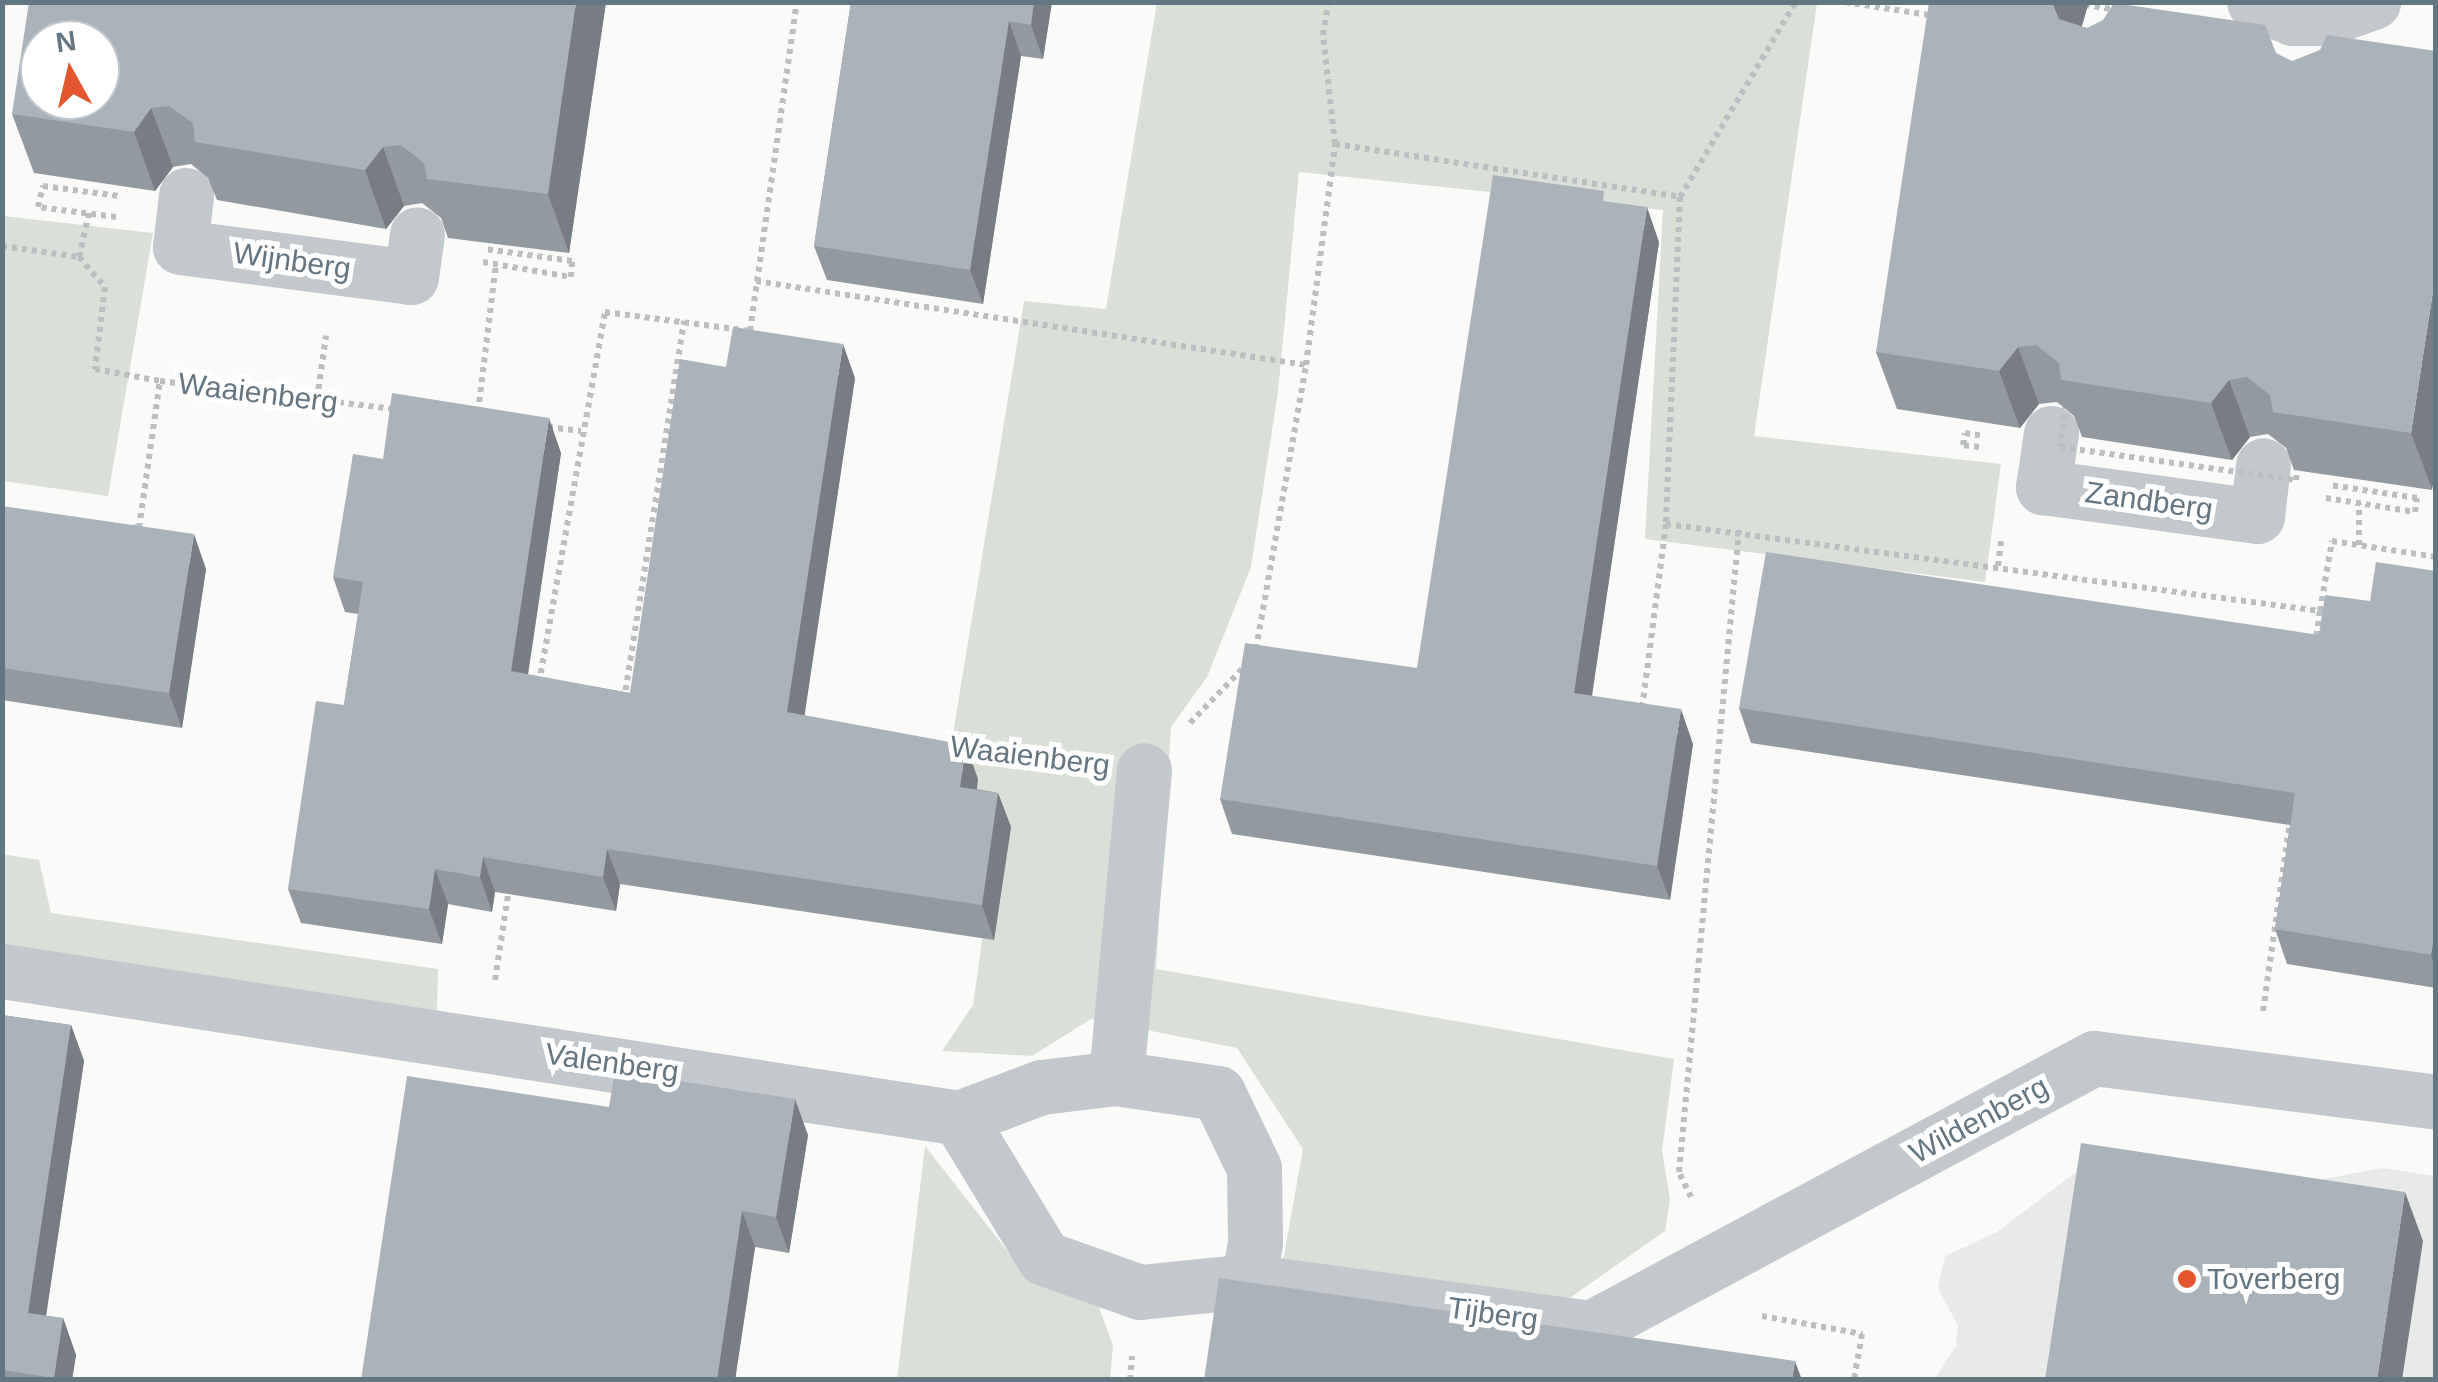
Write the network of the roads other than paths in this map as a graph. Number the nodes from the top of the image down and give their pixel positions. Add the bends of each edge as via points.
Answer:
1 (2254, 2) edge
2 (2350, 10) edge
3 (2318, 75) edge
4 (186, 195) dead end
5 (416, 243) road end
6 (2059, 411) edge
7 (2284, 480) road end
8 (1144, 770) road end
9 (2, 971) edge
10 (1116, 1078) junction
11 (2436, 1102) edge
12 (960, 1118) junction
13 (1722, 1257) joint
14 (1248, 1280) junction

1 - 2 street via 2292,18
2 - 3 street
4 - 5 street, Wijnberg via 180,246 411,278
6 - 7 street, Zandberg via 2043,487 2257,516
8 - 10 street, Waaienberg
9 - 12 street, Valenberg
10 - 12 street via 1041,1087
10 - 14 street via 1218,1093 1254,1168 1256,1243
11 - 13 street, Wildenberg via 2094,1058
12 - 14 street, Tijberg via 1044,1258 1140,1292
13 - 14 street, Tijberg via 1591,1328

